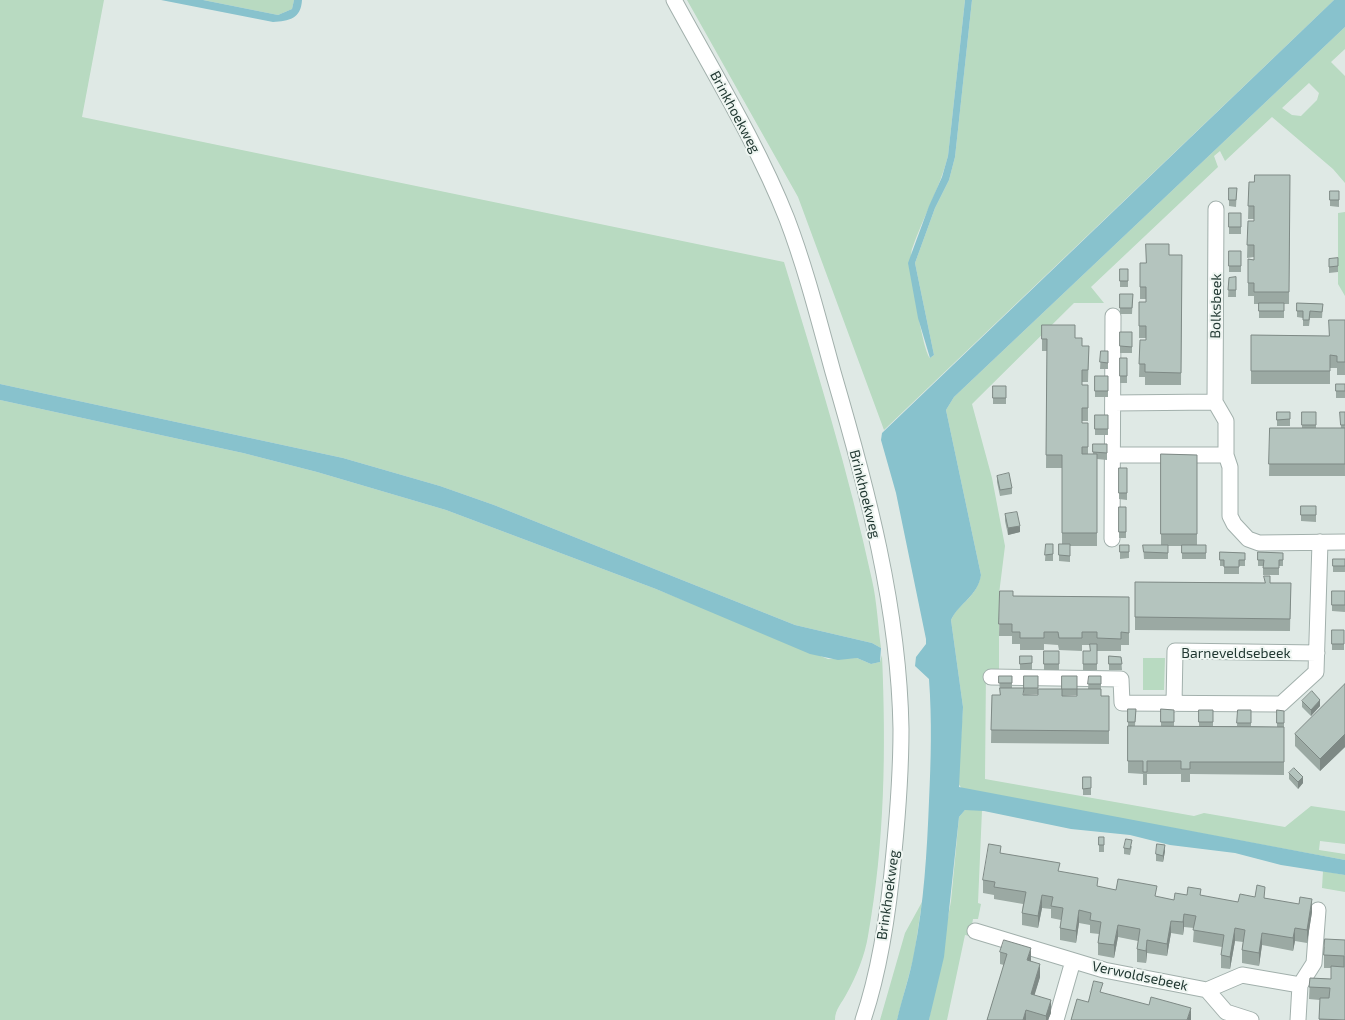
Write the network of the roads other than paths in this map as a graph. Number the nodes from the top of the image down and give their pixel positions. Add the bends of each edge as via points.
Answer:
1 (674, 0) edge
2 (1216, 209) dead end
3 (1113, 316) dead end
4 (1113, 402) junction
5 (1215, 402) junction
6 (1112, 455) junction
7 (1226, 455) junction
8 (1112, 539) dead end
9 (1320, 542) junction
10 (1345, 542) edge
11 (1317, 654) junction
12 (990, 677) dead end
13 (1174, 704) junction
14 (1318, 910) dead end
15 (975, 931) dead end
16 (1073, 960) junction
17 (1300, 985) junction
18 (1207, 990) junction
19 (863, 1020) edge
20 (1056, 1020) edge
21 (1251, 1020) edge
22 (1298, 1020) edge

1 - 19 street, Brinkhoekweg via 751,141 787,219 850,429 886,587 901,729 898,811 890,893 872,994
2 - 5 street, Bolksbeek
3 - 4 street
4 - 5 street
4 - 6 street
5 - 7 street, Bolksbeek via 1226,421
6 - 7 street
6 - 8 street
7 - 9 street, Bolksbeek via 1230,467 1230,516 1248,538 1258,543
9 - 10 street, Bolksbeek
9 - 11 street
11 - 13 street via 1316,672 1281,704
11 - 13 street, Barneveldsebeek via 1175,651
12 - 13 street via 1121,679 1122,703
14 - 17 street via 1314,963
15 - 16 street, Verwoldsebeek
16 - 18 street, Verwoldsebeek via 1104,970
16 - 20 street, Verwoldsebeek
17 - 18 street, Verwoldsebeek via 1242,975
17 - 22 street
18 - 21 street, Verwoldsebeek via 1226,1012

